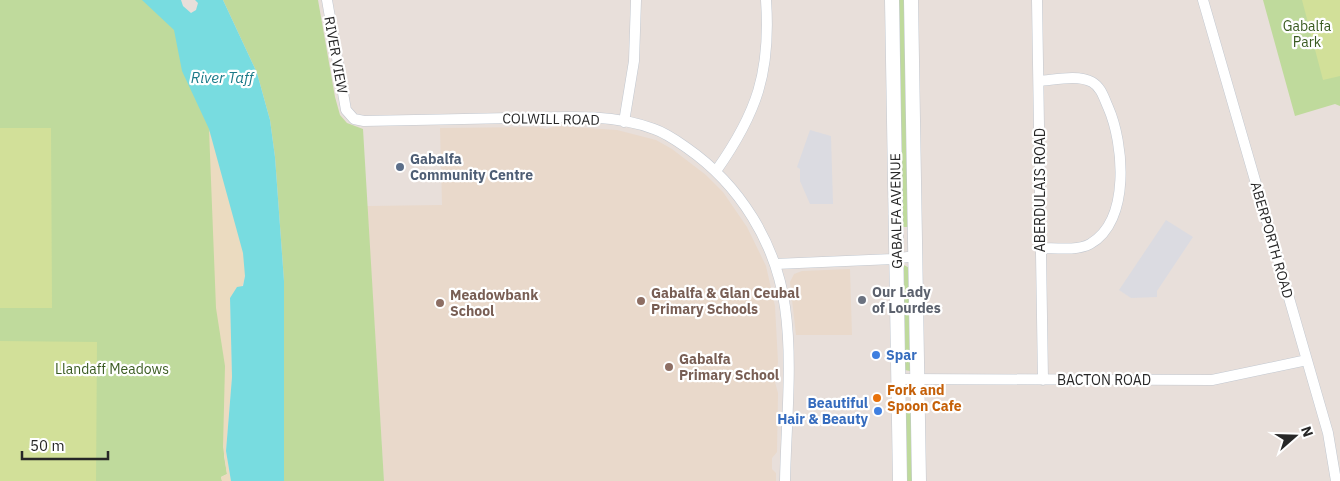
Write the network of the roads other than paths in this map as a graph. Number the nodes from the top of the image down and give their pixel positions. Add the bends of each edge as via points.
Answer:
1 (327, 0) edge
2 (636, 0) edge
3 (766, 0) edge
4 (892, 0) edge
5 (911, 0) edge
6 (1037, 0) edge
7 (1203, 0) edge
8 (1039, 80) junction
9 (346, 110) joint
10 (624, 122) junction
11 (716, 171) junction
12 (1041, 248) junction
13 (915, 256) junction
14 (898, 258) junction
15 (775, 264) junction
16 (1307, 360) junction
17 (900, 379) junction
18 (917, 380) junction
19 (1043, 380) junction
20 (785, 481) edge
21 (900, 481) edge
22 (919, 481) edge
23 (1336, 481) edge

1 - 9 street, RIVER VIEW
2 - 10 street via 634,61
3 - 11 street via 767,47 756,100 736,141
4 - 14 street, GABALFA AVENUE
5 - 13 street, GABALFA AVENUE
6 - 8 street, ABERDULAIS ROAD
7 - 16 street, ABERPORTH ROAD
8 - 12 street, ABERDULAIS ROAD
8 - 12 street via 1082,79 1096,84 1112,116 1121,160 1114,214 1108,225 1090,244
9 - 10 street, COLWILL ROAD via 354,119 364,121 569,116
10 - 11 street, COLWILL ROAD via 668,135
11 - 15 street, COLWILL ROAD via 749,211
12 - 19 street, ABERDULAIS ROAD
13 - 14 street
13 - 18 street, GABALFA AVENUE
14 - 15 street
14 - 17 street, GABALFA AVENUE
15 - 20 street, COLWILL ROAD via 786,319
16 - 19 street, BACTON ROAD via 1212,380
16 - 23 street, ABERPORTH ROAD via 1328,432
17 - 18 street, BACTON ROAD
17 - 21 street, GABALFA AVENUE
18 - 19 street, BACTON ROAD
18 - 22 street, GABALFA AVENUE

